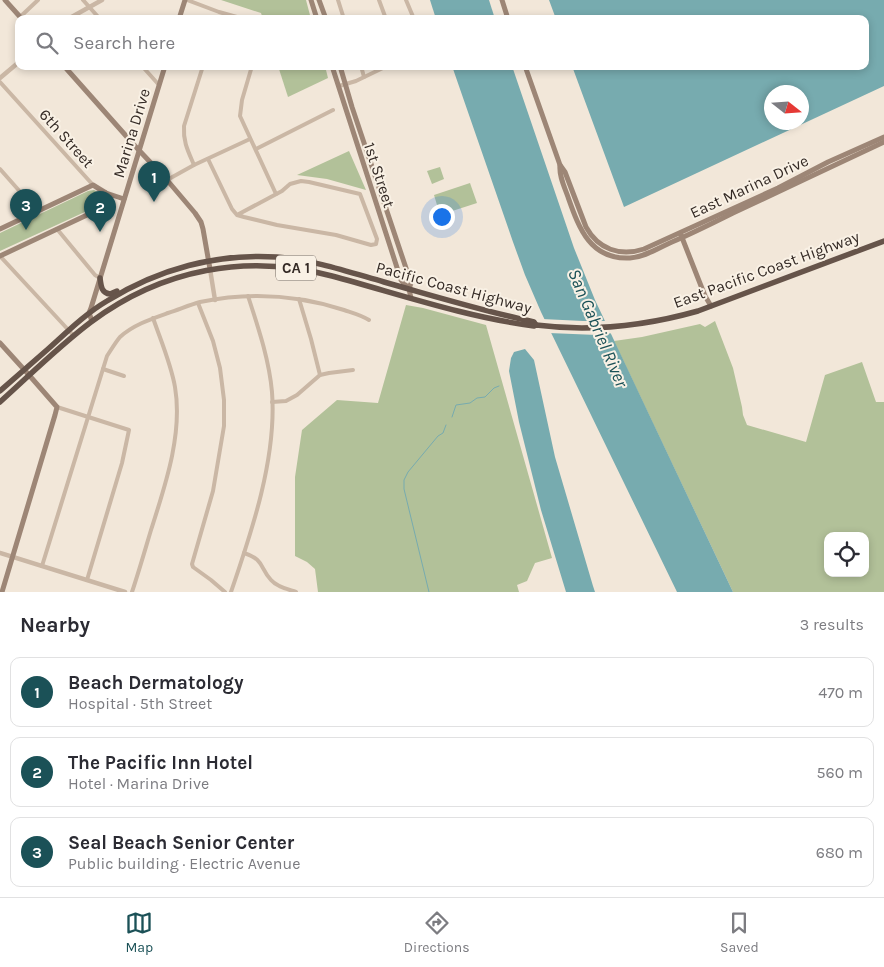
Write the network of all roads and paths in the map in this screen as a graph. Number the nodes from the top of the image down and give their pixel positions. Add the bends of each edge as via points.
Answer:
1 (5, 0) edge
2 (38, 0) edge
3 (83, 0) edge
4 (102, 0) edge
5 (186, 0) edge
6 (311, 0) edge
7 (319, 0) edge
8 (338, 0) edge
9 (379, 0) edge
10 (406, 0) edge
11 (502, 0) edge
12 (89, 7) junction
13 (219, 12) junction
14 (18, 15) edge
15 (24, 15) edge
16 (75, 15) edge
17 (96, 15) edge
18 (180, 15) edge
19 (218, 15) edge
20 (230, 15) edge
21 (316, 15) edge
22 (325, 15) edge
23 (343, 15) edge
24 (385, 15) edge
25 (412, 15) edge
26 (507, 15) edge
27 (15, 66) edge
28 (68, 70) edge
29 (146, 70) edge
30 (164, 70) edge
31 (202, 70) edge
32 (251, 70) edge
33 (333, 70) edge
34 (341, 70) edge
35 (362, 70) edge
36 (379, 70) edge
37 (526, 70) edge
38 (364, 77) junction
39 (0, 80) edge
40 (346, 84) junction
41 (159, 85) junction
42 (339, 86) junction
43 (333, 110) dead end
44 (884, 137) edge
45 (250, 139) junction
46 (884, 142) edge
47 (256, 149) junction
48 (139, 150) junction
49 (208, 159) junction
50 (194, 165) junction
51 (0, 169) edge
52 (167, 180) junction
53 (93, 185) junction
54 (106, 193) junction
55 (276, 194) junction
56 (124, 199) junction
57 (38, 212) junction
58 (237, 215) junction
59 (0, 229) edge
60 (57, 229) junction
61 (681, 235) junction
62 (884, 241) edge
63 (0, 256) edge
64 (209, 261) junction
65 (210, 269) junction
66 (173, 270) junction
67 (100, 278) junction
68 (175, 278) junction
69 (144, 281) junction
70 (409, 289) junction
71 (248, 296) junction
72 (411, 298) junction
73 (299, 299) junction
74 (215, 300) junction
75 (198, 303) junction
76 (711, 306) junction
77 (89, 313) junction
78 (153, 318) junction
79 (369, 320) dead end
80 (92, 321) junction
81 (537, 325) junction
82 (68, 330) junction
83 (74, 336) junction
84 (0, 343) edge
85 (103, 368) junction
86 (24, 370) junction
87 (353, 370) dead end
88 (30, 375) junction
89 (320, 375) junction
90 (124, 376) dead end
91 (0, 391) edge
92 (0, 402) edge
93 (272, 402) junction
94 (56, 407) junction
95 (88, 417) junction
96 (0, 553) edge
97 (244, 554) junction
98 (13, 557) junction
99 (42, 566) junction
100 (87, 580) junction
101 (284, 590) edge
102 (2, 592) edge
103 (125, 592) edge
104 (132, 592) edge
105 (225, 592) edge
106 (232, 592) edge
107 (296, 592) edge

1 - 14 main road
2 - 15 street
3 - 12 street
4 - 12 street
5 - 13 street
5 - 18 main road
6 - 21 main road
7 - 22 main road
8 - 23 street
9 - 24 street
10 - 25 street
11 - 26 main road
12 - 16 street
12 - 17 street
13 - 19 street
13 - 20 street
27 - 39 street
28 - 48 main road
29 - 41 street
30 - 41 main road, Marina Drive
31 - 50 street via 183,134
32 - 45 street via 240,116
33 - 42 main road, 1st Street
34 - 40 main road, 1st Street
35 - 38 street
36 - 38 street
37 - 61 main road, East Marina Drive via 560,164 593,237 623,255
38 - 40 street
39 - 53 street, 6th Street
40 - 42 street
40 - 70 main road, 1st Street via 411,283
41 - 48 main road, Marina Drive
42 - 70 main road, 1st Street via 401,280
43 - 47 street
44 - 61 main road, East Marina Drive
45 - 47 street
45 - 49 street
46 - 61 main road, East Marina Drive
47 - 55 street
48 - 52 main road
48 - 56 main road, Marina Drive
49 - 50 street
49 - 58 street
50 - 52 street
51 - 57 street
52 - 64 main road via 201,222
53 - 54 main road, 6th Street
53 - 57 main road
54 - 56 main road, 6th Street
54 - 60 main road via 92,212
55 - 58 street
55 - 58 street via 301,181 360,194 376,244
56 - 67 main road, Marina Drive
57 - 59 main road
60 - 63 main road
60 - 67 street
61 - 76 main road
62 - 76 highway, East Pacific Coast Highway / CA 1
63 - 82 street
64 - 65 main road
64 - 66 highway, Pacific Coast Highway / CA 1
64 - 70 highway, Pacific Coast Highway / CA 1 via 256,257 303,260
65 - 68 highway, Pacific Coast Highway / CA 1
65 - 72 highway, Pacific Coast Highway / CA 1 via 254,265 299,269
65 - 74 street
66 - 68 highway
66 - 69 highway, Pacific Coast Highway / CA 1
67 - 69 highway via 107,294
67 - 77 main road, Marina Drive
68 - 80 highway, Pacific Coast Highway / CA 1 via 136,294
69 - 77 highway, Pacific Coast Highway / CA 1
70 - 72 main road, 1st Street
70 - 81 highway, Pacific Coast Highway / CA 1
71 - 73 street
71 - 74 street
71 - 93 street via 264,347
72 - 81 highway, Pacific Coast Highway / CA 1 via 488,319
73 - 79 street
73 - 89 street
74 - 75 street
75 - 78 street
75 - 105 street via 220,368 224,426 213,492 192,564
76 - 81 highway, East Pacific Coast Highway / CA 1 via 679,316 616,327
77 - 80 main road
77 - 82 highway, Pacific Coast Highway / CA 1
78 - 85 street via 134,326 120,337
78 - 104 street via 170,367 177,411 169,469
80 - 83 highway, Pacific Coast Highway / CA 1
82 - 83 street
82 - 86 highway, Pacific Coast Highway / CA 1
83 - 88 highway, Pacific Coast Highway / CA 1
84 - 86 main road
85 - 90 street
85 - 95 street
86 - 88 main road
86 - 91 highway, Pacific Coast Highway / CA 1
87 - 89 street
88 - 92 highway, Pacific Coast Highway / CA 1
88 - 94 main road
89 - 93 street via 297,395 286,401
93 - 97 street via 265,474
94 - 95 street
94 - 98 main road
95 - 99 street
95 - 100 street via 129,430
96 - 98 street
97 - 101 street via 258,559 271,581
97 - 106 street
98 - 99 street
98 - 102 main road
99 - 100 street
100 - 103 street
101 - 107 street

